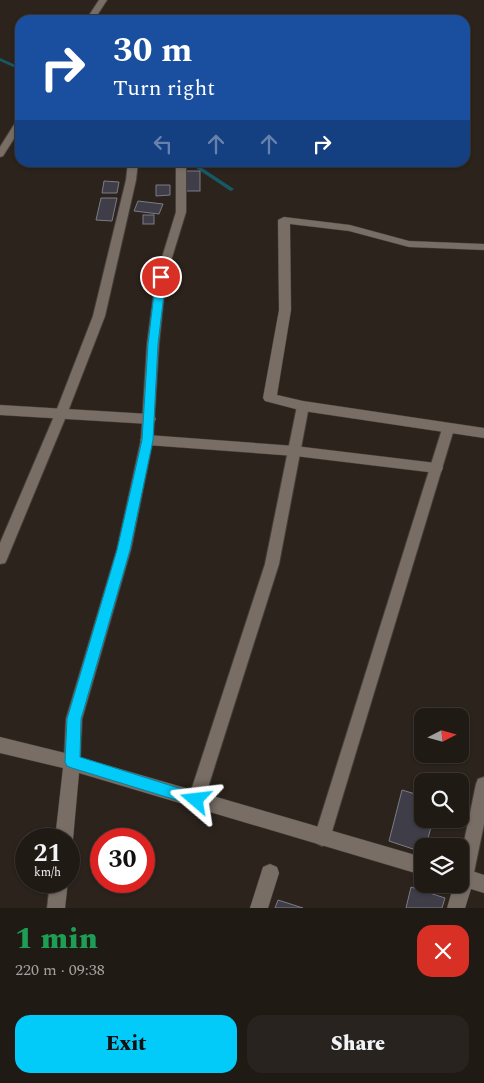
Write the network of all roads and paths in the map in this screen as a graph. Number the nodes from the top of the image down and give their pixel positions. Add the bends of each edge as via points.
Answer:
1 (103, 0) edge
2 (93, 15) edge
3 (15, 130) edge
4 (0, 154) edge
5 (132, 167) edge
6 (181, 168) dead end
7 (484, 247) edge
8 (303, 406) junction
9 (0, 410) edge
10 (61, 414) junction
11 (149, 420) junction
12 (448, 429) junction
13 (484, 434) edge
14 (147, 440) junction
15 (295, 450) junction
16 (436, 468) junction
17 (0, 559) edge
18 (0, 745) edge
19 (72, 762) junction
20 (484, 784) edge
21 (196, 800) junction
22 (65, 828) edge
23 (322, 838) junction
24 (469, 847) edge
25 (414, 864) edge
26 (270, 873) dead end
27 (469, 879) edge
28 (484, 884) edge
29 (58, 893) edge
30 (459, 893) edge
31 (56, 908) edge
32 (259, 908) edge
33 (456, 908) edge

1 - 2 lane
3 - 4 lane
5 - 10 lane via 99,316
6 - 11 lane via 181,212 161,277
7 - 8 street via 409,244 350,228 284,220 285,310 270,398
8 - 12 street
8 - 15 lane
9 - 10 street
10 - 11 street
10 - 17 lane
11 - 14 lane
12 - 13 street
12 - 16 lane
14 - 15 street
14 - 19 lane via 124,550 74,719
15 - 16 street
15 - 21 lane via 272,564
16 - 23 lane
18 - 19 street
19 - 21 street
19 - 22 street
20 - 24 lane
21 - 23 street
23 - 25 street
26 - 32 street
27 - 28 street
29 - 31 street
30 - 33 street

